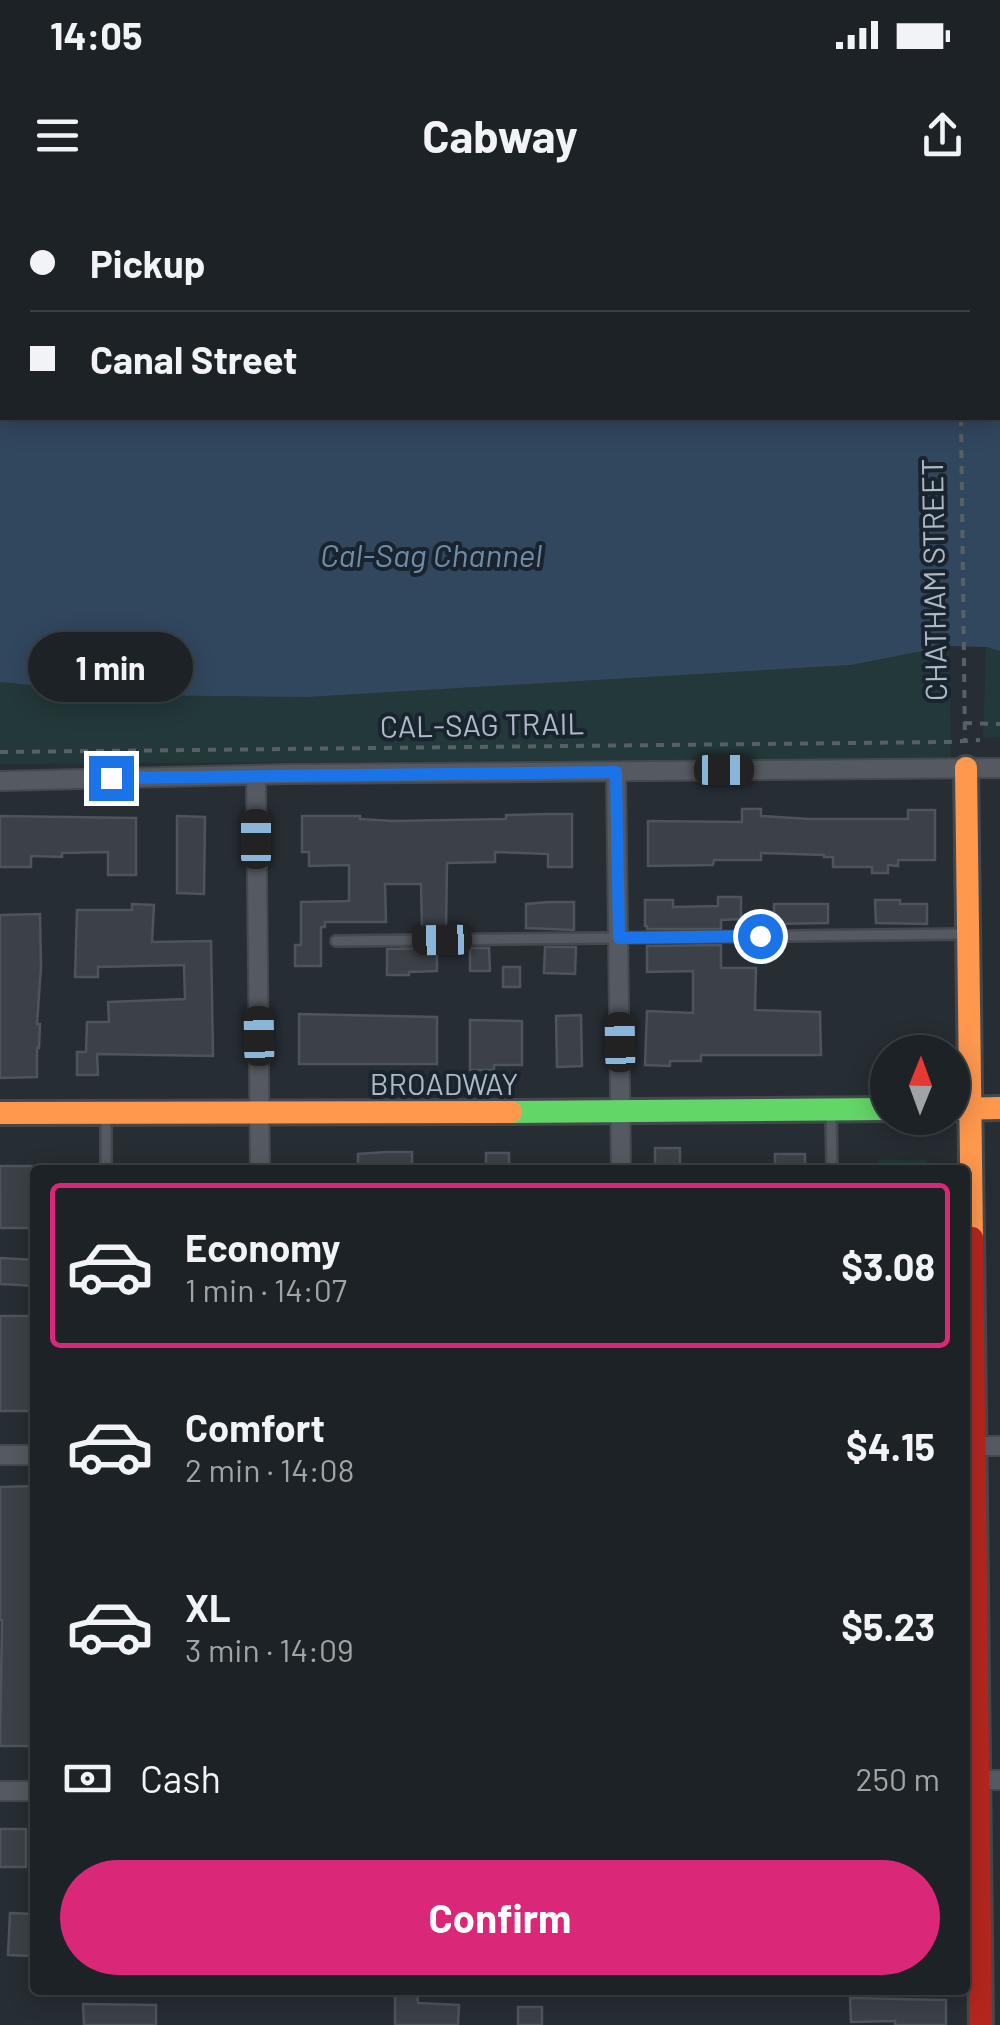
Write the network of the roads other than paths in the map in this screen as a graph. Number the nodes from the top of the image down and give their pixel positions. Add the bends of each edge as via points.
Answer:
1 (966, 768) junction
2 (1000, 768) edge
3 (616, 772) junction
4 (256, 775) junction
5 (0, 781) edge
6 (968, 934) junction
7 (619, 938) junction
8 (336, 941) dead end
9 (964, 1035) edge
10 (970, 1108) edge
11 (1000, 1108) edge
12 (870, 1109) edge
13 (831, 1110) junction
14 (621, 1111) junction
15 (0, 1113) edge
16 (106, 1114) junction
17 (260, 1114) junction
18 (962, 1135) edge
19 (106, 1165) edge
20 (260, 1165) edge
21 (621, 1165) edge
22 (832, 1165) edge
23 (964, 1165) edge
24 (970, 1446) edge
25 (1000, 1446) edge
26 (30, 1454) edge
27 (0, 1455) edge
28 (971, 1613) edge
29 (981, 1780) edge
30 (0, 1791) edge
31 (30, 1791) edge
32 (981, 2025) edge

1 - 2 street
1 - 3 street
1 - 6 street
3 - 4 street
3 - 7 street
4 - 5 street
4 - 17 street
6 - 7 lane
6 - 9 street
7 - 8 lane
7 - 14 street
10 - 11 street
12 - 13 street, BROADWAY
13 - 14 street, BROADWAY
13 - 22 lane
14 - 17 street, BROADWAY
14 - 21 street
15 - 16 street, BROADWAY
16 - 17 street, BROADWAY
16 - 19 lane
17 - 20 street
18 - 23 street
24 - 25 street
24 - 28 street
26 - 27 street
28 - 29 street
29 - 32 street
30 - 31 street

